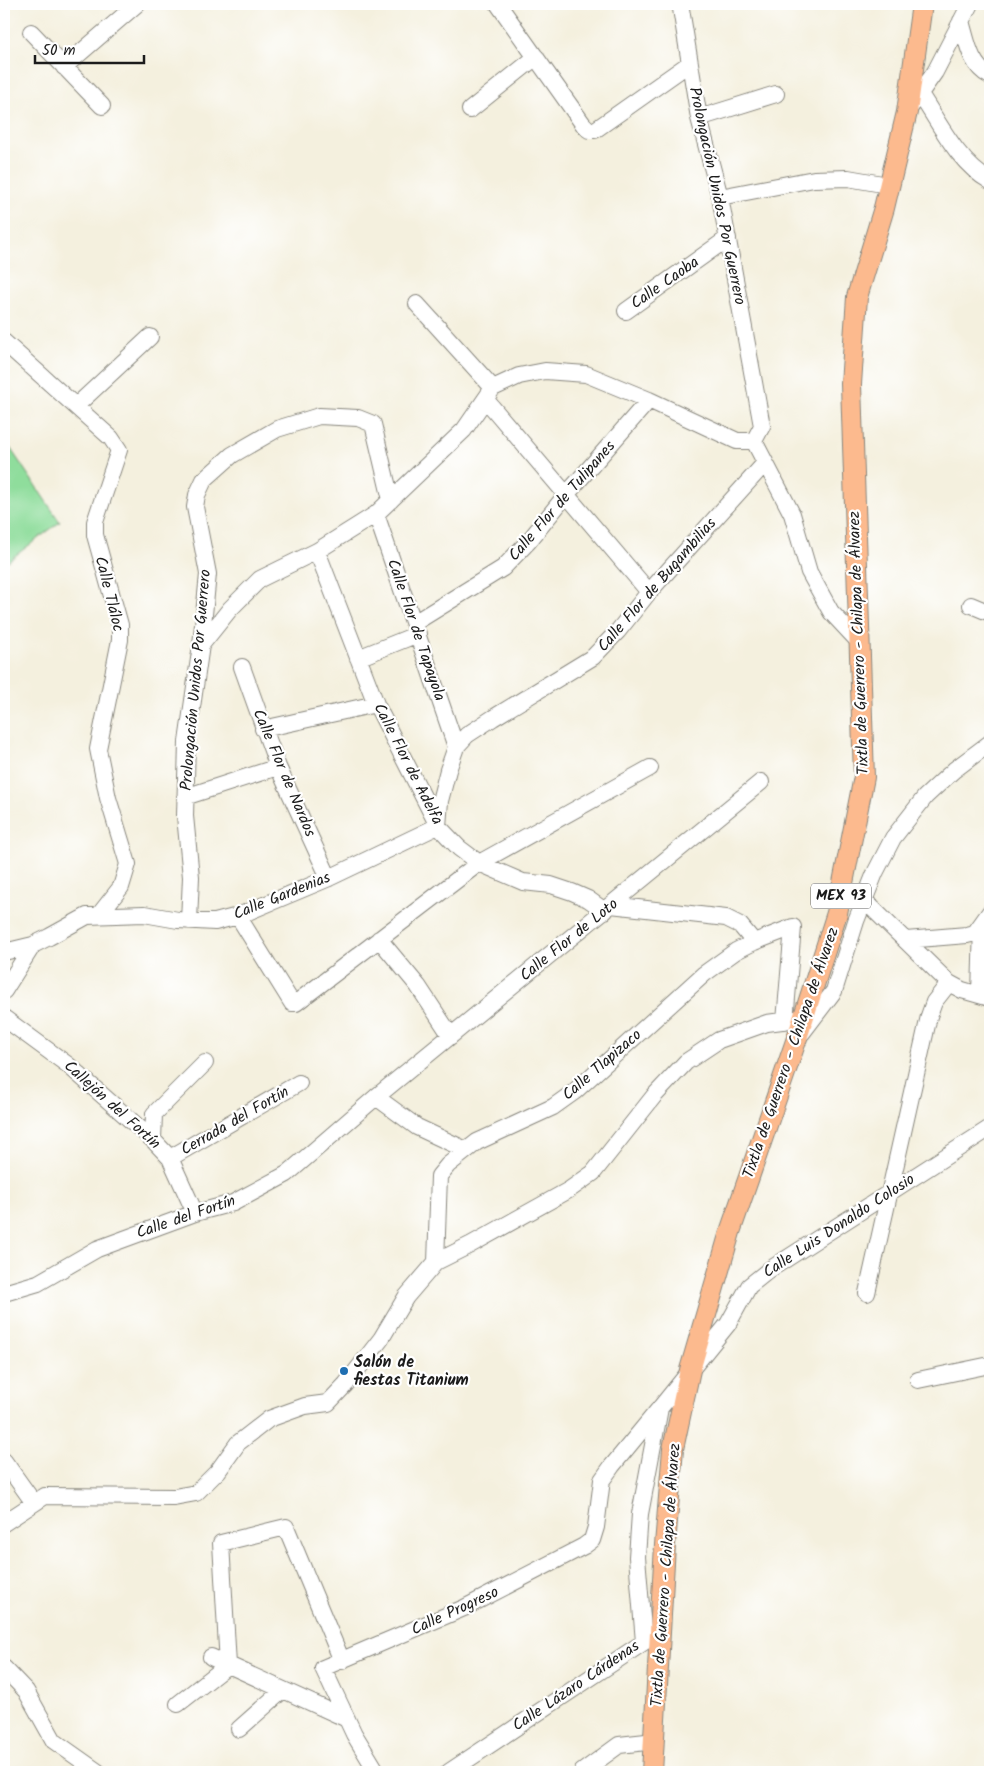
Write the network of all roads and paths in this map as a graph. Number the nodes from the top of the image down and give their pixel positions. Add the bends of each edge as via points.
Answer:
1 (137, 4) edge
2 (498, 4) edge
3 (922, 4) edge
4 (970, 4) edge
5 (680, 6) edge
6 (961, 21) junction
7 (31, 32) dead end
8 (536, 57) junction
9 (690, 63) junction
10 (64, 67) junction
11 (990, 76) edge
12 (776, 94) dead end
13 (920, 94) junction
14 (102, 106) dead end
15 (470, 110) dead end
16 (907, 112) junction
17 (699, 118) junction
18 (990, 181) edge
19 (888, 185) junction
20 (720, 197) junction
21 (728, 238) junction
22 (417, 304) dead end
23 (626, 311) dead end
24 (150, 337) dead end
25 (4, 342) edge
26 (489, 394) junction
27 (649, 400) junction
28 (76, 406) junction
29 (754, 442) junction
30 (765, 463) junction
31 (566, 495) junction
32 (391, 500) junction
33 (376, 514) junction
34 (317, 552) junction
35 (649, 592) junction
36 (971, 605) dead end
37 (990, 613) edge
38 (416, 629) junction
39 (860, 643) junction
40 (201, 645) junction
41 (358, 658) junction
42 (242, 666) dead end
43 (376, 704) junction
44 (263, 729) junction
45 (990, 743) edge
46 (456, 747) junction
47 (278, 767) junction
48 (650, 768) dead end
49 (761, 782) dead end
50 (185, 797) junction
51 (438, 826) junction
52 (479, 863) junction
53 (329, 878) junction
54 (864, 900) junction
55 (608, 908) junction
56 (837, 914) junction
57 (99, 915) junction
58 (238, 916) junction
59 (986, 918) edge
60 (189, 921) junction
61 (856, 921) junction
62 (379, 939) junction
63 (906, 940) junction
64 (754, 942) junction
65 (33, 945) junction
66 (4, 952) edge
67 (949, 983) junction
68 (4, 991) edge
69 (985, 997) edge
70 (4, 1018) edge
71 (794, 1020) junction
72 (452, 1036) junction
73 (796, 1041) junction
74 (204, 1063) dead end
75 (299, 1083) dead end
76 (376, 1097) junction
77 (990, 1128) edge
78 (153, 1140) junction
79 (466, 1150) junction
80 (170, 1158) junction
81 (890, 1193) junction
82 (194, 1213) junction
83 (436, 1262) junction
84 (4, 1293) edge
85 (868, 1293) dead end
86 (990, 1364) edge
87 (690, 1370) junction
88 (918, 1380) dead end
89 (660, 1408) junction
90 (4, 1461) edge
91 (34, 1504) junction
92 (4, 1523) edge
93 (210, 1657) dead end
94 (342, 1661) junction
95 (228, 1665) junction
96 (4, 1668) edge
97 (283, 1690) junction
98 (178, 1704) dead end
99 (346, 1719) junction
100 (239, 1729) dead end
101 (655, 1741) junction
102 (97, 1772) edge
103 (377, 1772) edge
104 (449, 1772) edge
105 (582, 1772) edge
106 (652, 1772) edge

1 - 10 street
2 - 8 street
3 - 16 main road, Tixtla de Guerrero - Chilapa de Álvarez / MEX 93
4 - 6 street
5 - 9 street, Prolongación Unidos Por Guerrero
6 - 11 street via 971,56
6 - 13 street
7 - 10 street
8 - 9 street via 589,130 595,130
8 - 15 street
9 - 17 street, Prolongación Unidos Por Guerrero
10 - 14 street
12 - 17 street
13 - 16 street
13 - 18 street via 962,156
16 - 19 main road, Tixtla de Guerrero - Chilapa de Álvarez / MEX 93
17 - 20 street, Prolongación Unidos Por Guerrero
19 - 20 street via 848,178 814,179
19 - 39 main road, Tixtla de Guerrero - Chilapa de Álvarez / MEX 93 via 857,297 851,384
20 - 21 street, Prolongación Unidos Por Guerrero
21 - 23 street, Calle Caoba
21 - 29 street, Prolongación Unidos Por Guerrero via 762,426
22 - 26 street
24 - 28 street
25 - 28 street, Calle Tláloc
26 - 27 street via 519,376 545,371 586,374
26 - 31 street
26 - 32 street via 464,430
27 - 29 street via 737,441
27 - 31 street, Calle Flor de Tulipanes
28 - 57 street, Calle Tláloc via 112,438 119,450 95,522 95,535 120,625 120,640 98,749 108,798 128,864 121,887
29 - 30 street
30 - 35 street, Calle Flor de Bugambilias
30 - 39 street via 792,514 809,572 831,612
31 - 35 street
31 - 38 street, Calle Flor de Tulipanes via 503,568
32 - 33 street
32 - 40 street, Prolongación Unidos Por Guerrero via 373,424 358,418 319,416 277,429 232,456 204,480 195,507 208,574
33 - 34 street
33 - 38 street, Calle Flor de Tapayola
34 - 40 street via 260,579
34 - 41 street, Calle Flor de Adelfa
35 - 46 street, Calle Flor de Bugambilias via 593,658 493,718 467,735
36 - 37 street
38 - 41 street, Calle Flor de Tulipanes
38 - 46 street, Calle Flor de Tapayola
39 - 56 main road, Tixtla de Guerrero - Chilapa de Álvarez / MEX 93 via 864,777
40 - 50 street, Prolongación Unidos Por Guerrero via 187,742
41 - 43 street, Calle Flor de Adelfa
42 - 44 street, Calle Flor de Nardos
43 - 44 street
43 - 51 street, Calle Flor de Adelfa
44 - 47 street, Calle Flor de Nardos
45 - 54 street via 924,797 893,838
46 - 51 street, Calle Flor de Bugambilias via 440,801
47 - 50 street
47 - 53 street, Calle Flor de Nardos
48 - 52 street
49 - 55 street, Calle Flor de Loto
50 - 60 street, Prolongación Unidos Por Guerrero via 191,877
51 - 52 street, Calle Flor de Adelfa
51 - 53 street, Calle Gardenias
52 - 55 street, Calle Flor de Adelfa via 524,882 551,885 572,892
52 - 62 street
53 - 58 street, Calle Gardenias
54 - 61 street
54 - 63 street
55 - 64 street, Calle Flor de Adelfa via 726,918 740,925
55 - 72 street, Calle Flor de Loto
56 - 61 street
56 - 71 main road, Tixtla de Guerrero - Chilapa de Álvarez / MEX 93
57 - 60 street, Calle Gardenias via 144,914
57 - 65 street, Calle Gardenias via 87,916
58 - 60 street, Calle Gardenias via 215,922
58 - 62 street via 292,1003
59 - 63 street via 975,933 967,936
59 - 69 street
61 - 73 street via 834,991
62 - 72 street via 418,986
63 - 67 street
64 - 71 street, Calle Tlapizaco via 793,927
64 - 79 street, Calle Tlapizaco via 704,974 574,1092 554,1106
65 - 66 street, Calle Gardenias
65 - 68 street
67 - 69 street
67 - 81 street via 934,1002 929,1016
70 - 78 street, Callejón del Fortín via 68,1065
71 - 73 main road, Tixtla de Guerrero - Chilapa de Álvarez / MEX 93
71 - 83 street via 767,1023 719,1040 686,1062 654,1096 593,1173 569,1190
72 - 76 street, Calle Flor de Loto
73 - 87 main road, Tixtla de Guerrero - Chilapa de Álvarez / MEX 93 via 730,1232
74 - 78 street via 154,1114
75 - 80 street, Cerrada del Fortín
76 - 79 street via 417,1127
76 - 82 street, Calle del Fortín via 287,1174 232,1203
77 - 81 street, Calle Luis Donaldo Colosio
78 - 80 street, Callejón del Fortín
79 - 83 street, Calle Tlapizaco via 439,1176
80 - 82 street, Callejón del Fortín
81 - 85 street
81 - 87 street, Calle Luis Donaldo Colosio via 749,1286 728,1324
82 - 84 street, Calle del Fortín via 97,1249 38,1283
83 - 91 street via 406,1297 370,1354 328,1403 305,1406 269,1419 238,1443 218,1471 196,1493 174,1497 45,1496
86 - 88 street
87 - 89 street, Calle Lázaro Cárdenas
87 - 101 main road, Tixtla de Guerrero - Chilapa de Álvarez / MEX 93 via 673,1449 664,1545
89 - 94 street, Calle Progreso via 602,1480 592,1540 464,1608
89 - 104 street, Calle Lázaro Cárdenas via 640,1514 637,1557 644,1642
90 - 91 street
91 - 92 street
93 - 95 street
94 - 95 street via 286,1527 221,1543
94 - 99 street, Calle Progreso via 323,1668
95 - 97 street
95 - 98 street
96 - 102 street via 26,1691 54,1741
97 - 99 street
97 - 100 street
99 - 103 street
101 - 105 street via 619,1745
101 - 106 main road, Tixtla de Guerrero - Chilapa de Álvarez / MEX 93

